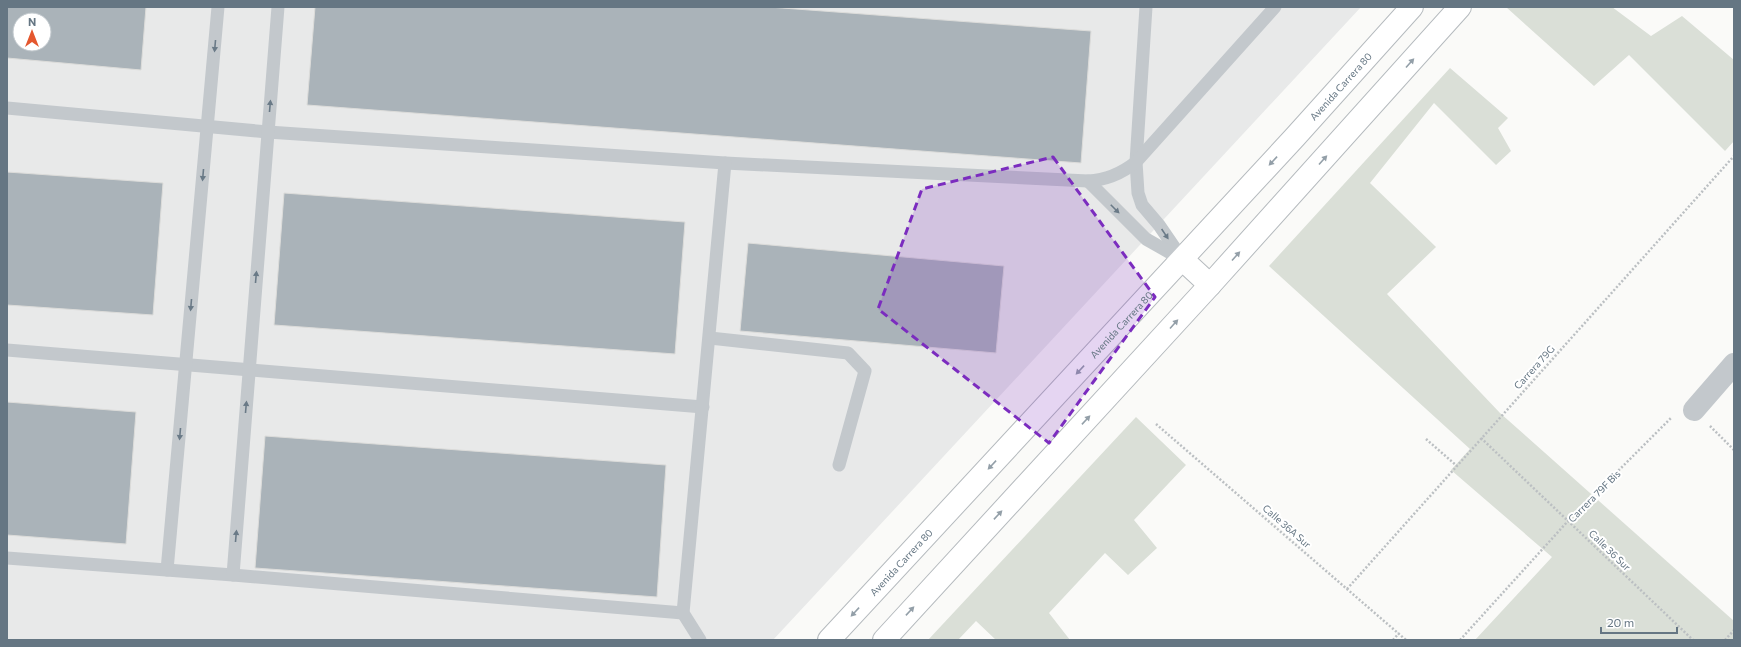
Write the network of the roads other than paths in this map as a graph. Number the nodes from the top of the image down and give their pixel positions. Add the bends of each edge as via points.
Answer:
1 (218, 7) edge
2 (278, 7) edge
3 (1146, 7) edge
4 (1275, 7) edge
5 (1412, 7) edge
6 (1460, 7) edge
7 (7, 108) edge
8 (207, 127) junction
9 (268, 132) junction
10 (1136, 162) junction
11 (725, 163) junction
12 (1088, 181) junction
13 (1183, 260) junction
14 (1210, 285) junction
15 (710, 338) junction
16 (7, 350) edge
17 (1734, 364) edge
18 (186, 365) junction
19 (249, 370) junction
20 (703, 407) junction
21 (1694, 410) road end
22 (839, 465) dead end
23 (7, 558) edge
24 (167, 570) junction
25 (233, 575) junction
26 (684, 613) junction
27 (700, 640) edge
28 (829, 640) edge
29 (884, 640) edge

1 -> 8 lane
9 -> 2 lane
3 - 10 lane
4 - 10 lane
5 -> 13 main road, Avenida Carrera 80
14 -> 6 main road
7 - 8 lane
8 - 9 lane
8 -> 18 lane
9 - 11 lane
19 -> 9 lane
10 - 12 lane via 1113,176
10 -> 13 lane via 1138,193 1142,205
11 - 12 lane
11 - 15 lane
12 -> 13 lane via 1146,238
13 - 14 main road
13 -> 28 main road, Avenida Carrera 80
29 -> 14 main road
15 - 20 lane
15 - 22 lane via 848,353 865,371
16 - 18 lane
17 - 21 street
18 - 19 lane
18 -> 24 lane
19 - 20 lane
25 -> 19 lane
20 - 26 lane
23 - 24 lane
24 - 25 lane
25 - 26 lane
26 - 27 lane

